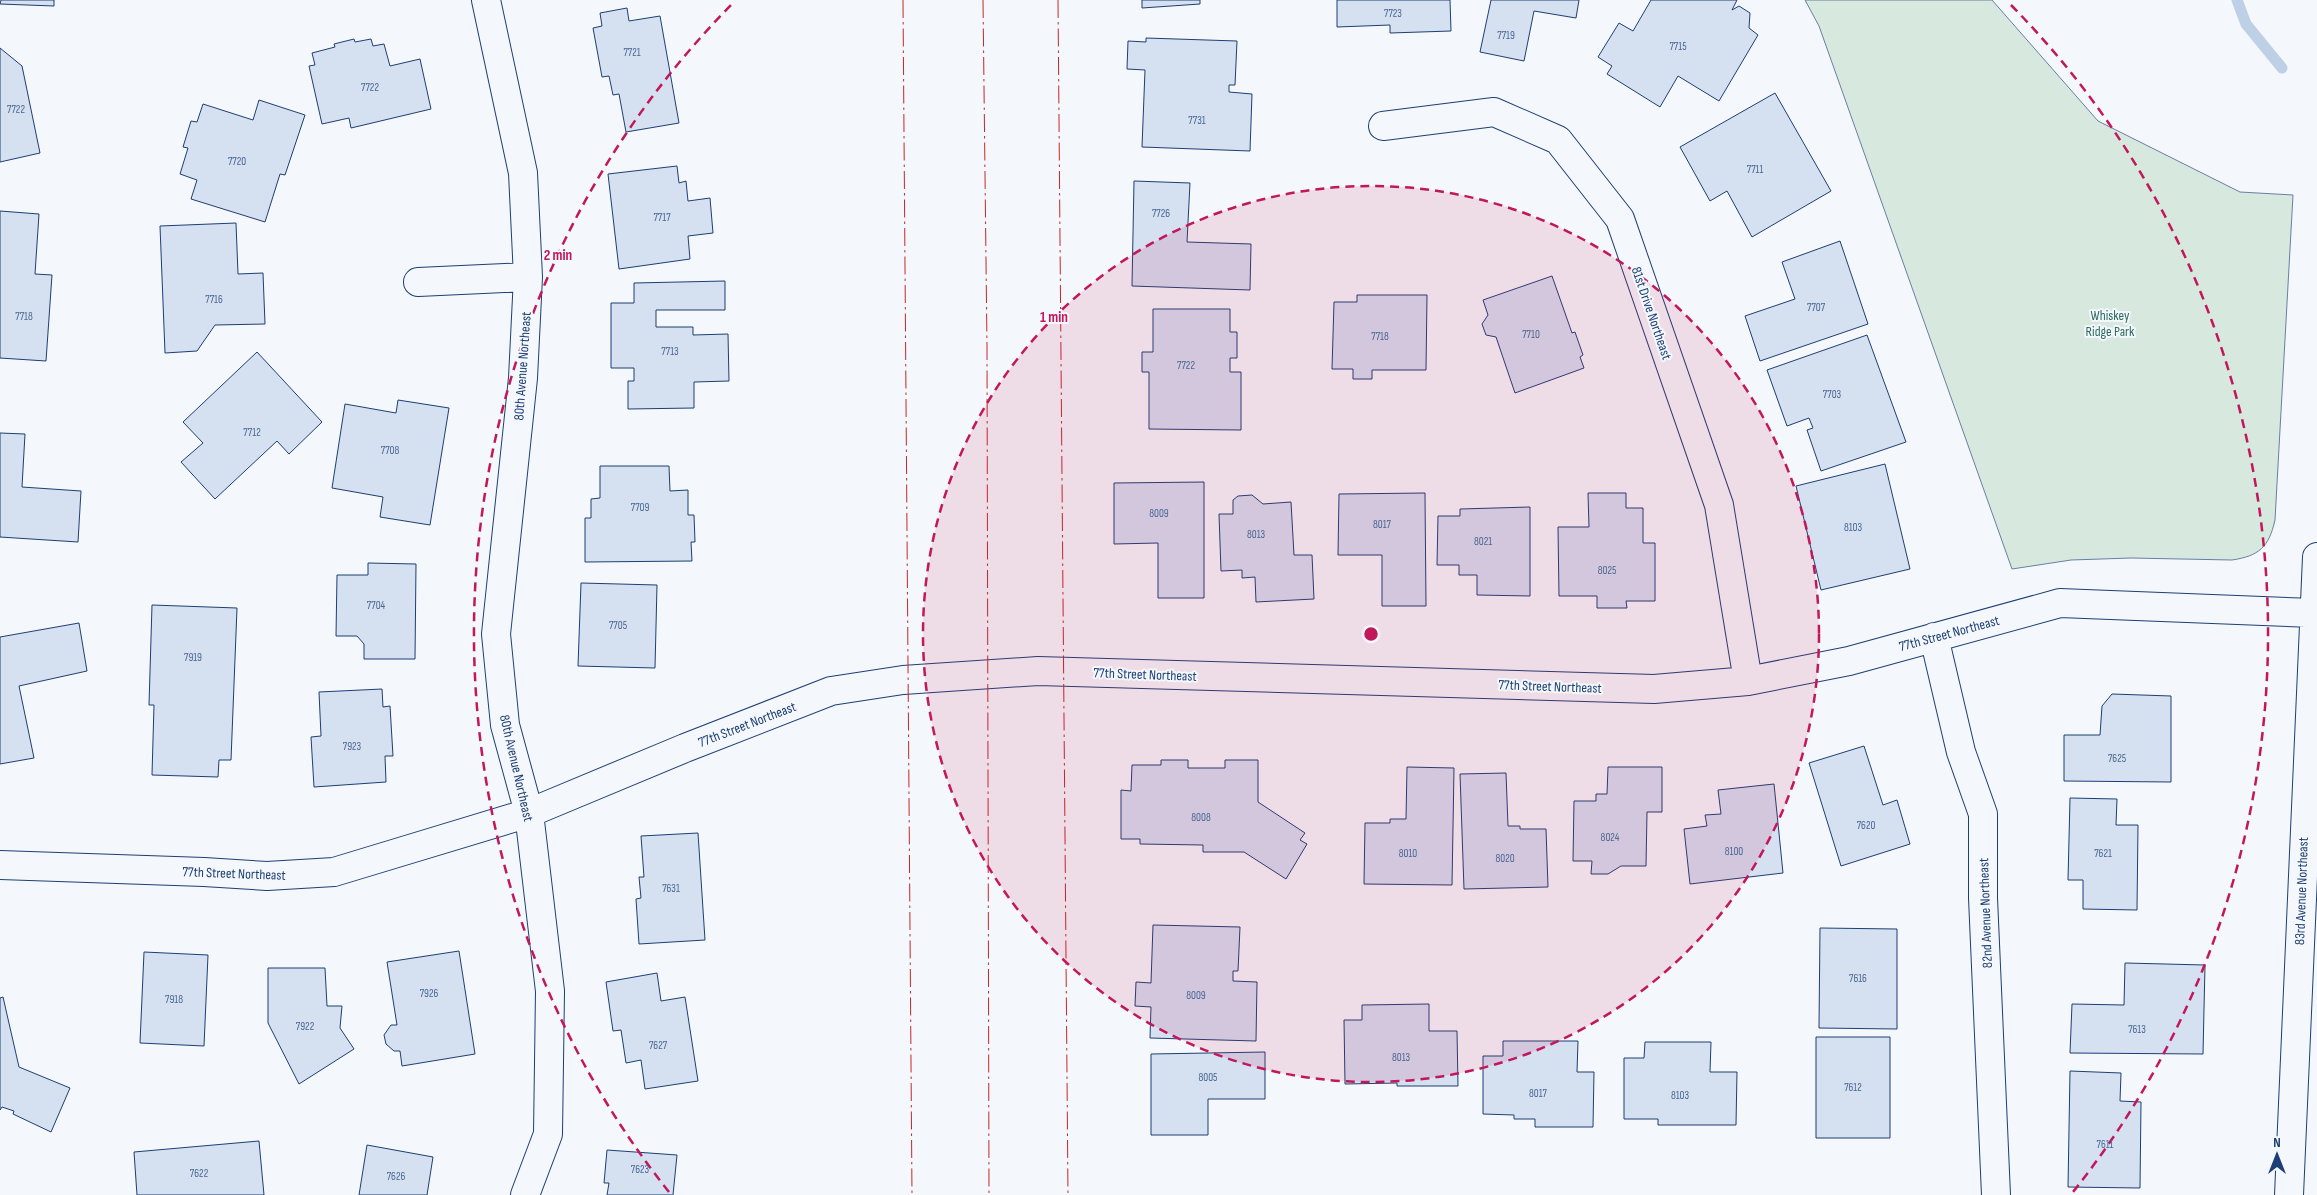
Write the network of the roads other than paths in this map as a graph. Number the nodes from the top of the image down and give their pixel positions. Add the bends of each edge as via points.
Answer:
1 (486, 0) edge
2 (1382, 126) dead end
3 (528, 277) junction
4 (418, 282) dead end
5 (2317, 557) edge
6 (2313, 613) junction
7 (1934, 637) junction
8 (1748, 681) junction
9 (529, 813) junction
10 (0, 865) edge
11 (525, 1195) edge
12 (1996, 1195) edge
13 (2289, 1195) edge

1 - 3 street, 80th Avenue Northeast via 523,173
2 - 8 street, 81st Drive Northeast via 1494,112 1558,140 1620,220 1719,506
3 - 4 street
3 - 9 street, 80th Avenue Northeast via 523,378 496,634 505,725
5 - 6 street, 83rd Avenue Northeast
6 - 7 street, 77th Street Northeast via 2060,603
6 - 13 street, 83rd Avenue Northeast
7 - 8 street, 77th Street Northeast via 1849,661
7 - 12 street, 82nd Avenue Northeast via 1960,752 1983,814 1983,898
8 - 9 street, 77th Street Northeast via 1654,689 1038,671 903,680 831,691
9 - 10 street, 77th Street Northeast via 334,872 267,876
9 - 11 street, 80th Avenue Northeast via 550,991 548,1134

